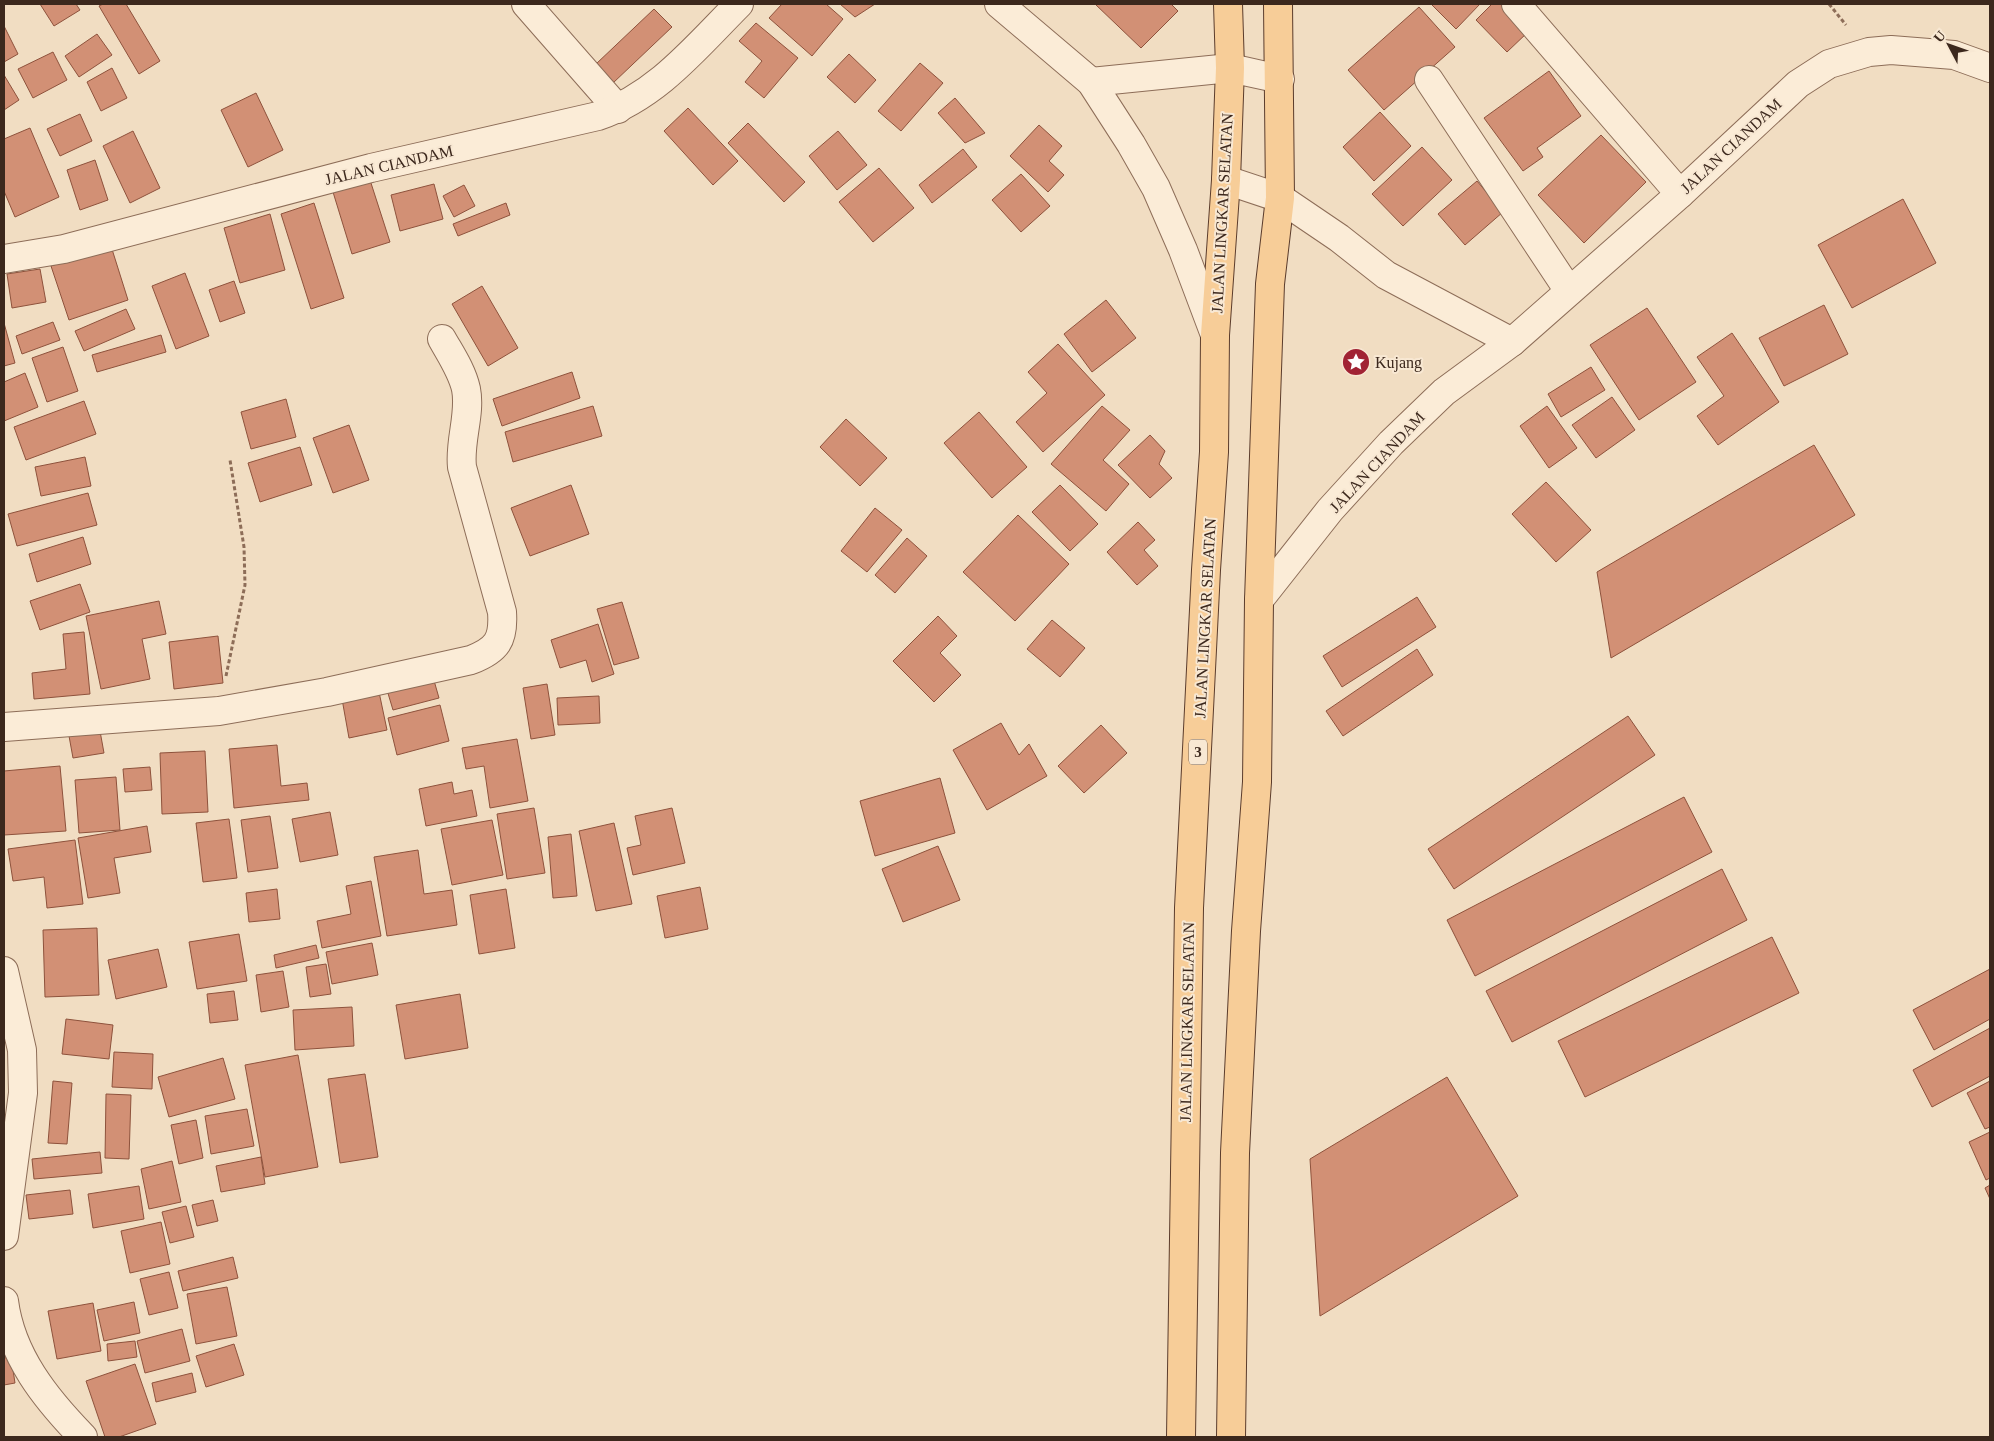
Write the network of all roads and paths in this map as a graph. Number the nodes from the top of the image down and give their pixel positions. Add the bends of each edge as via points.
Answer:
1 (526, 4) edge
2 (739, 4) edge
3 (999, 4) edge
4 (1228, 4) edge
5 (1278, 4) edge
6 (1516, 4) edge
7 (1230, 68) junction
8 (1990, 68) edge
9 (1280, 79) junction
10 (1429, 80) dead end
11 (1091, 82) junction
12 (618, 109) junction
13 (1226, 180) junction
14 (1680, 194) junction
15 (1280, 198) junction
16 (4, 260) edge
17 (1569, 291) junction
18 (1215, 335) junction
19 (442, 339) dead end
20 (1512, 342) junction
21 (230, 460) dead end
22 (1260, 600) junction
23 (219, 711) junction
24 (4, 727) edge
25 (4, 971) edge
26 (4, 1236) edge
27 (4, 1301) edge
28 (82, 1437) edge
29 (1180, 1437) edge
30 (1231, 1437) edge

1 - 12 street
2 - 12 street, JALAN CIANDAM via 655,86
3 - 11 street
4 - 7 main road, JALAN LINGKAR SELATAN
5 - 9 main road
6 - 14 street
7 - 9 street
7 - 11 street
7 - 13 main road, JALAN LINGKAR SELATAN / 3
8 - 14 street, JALAN CIANDAM via 1954,55 1914,50 1869,52 1829,64 1798,84
9 - 15 main road
10 - 17 street
11 - 18 street via 1156,188
12 - 16 street, JALAN CIANDAM via 371,168 64,249
13 - 15 street
13 - 18 main road, JALAN LINGKAR SELATAN / 3
14 - 17 street, JALAN CIANDAM
15 - 20 street via 1386,275
15 - 22 main road via 1270,284
17 - 20 street, JALAN CIANDAM
18 - 29 main road, JALAN LINGKAR SELATAN / 3 via 1214,452 1189,908
19 - 23 street via 466,390 460,449 462,467 502,612 500,638 486,654 471,660 327,692
20 - 22 street, JALAN CIANDAM via 1444,392 1391,443 1335,504
21 - 23 path via 244,547 245,585
22 - 30 main road via 1257,782 1235,1153
23 - 24 street
25 - 26 street via 22,1050 23,1093
27 - 28 street via 14,1344 30,1372 47,1398

